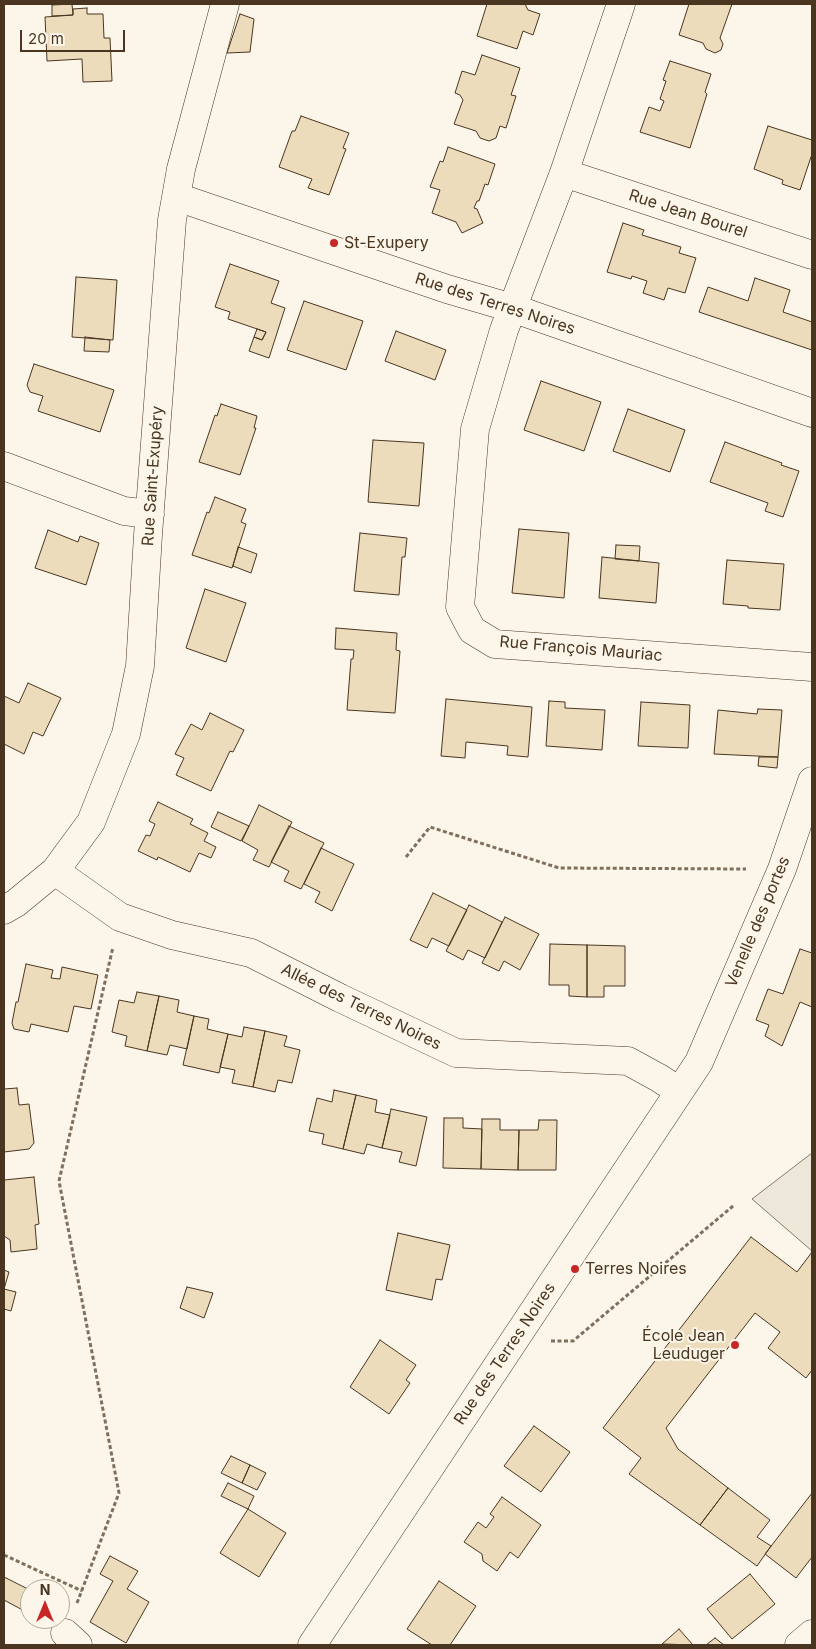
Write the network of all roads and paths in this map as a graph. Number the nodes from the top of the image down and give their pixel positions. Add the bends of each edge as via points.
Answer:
1 (225, 4) edge
2 (621, 4) edge
3 (564, 173) junction
4 (177, 196) junction
5 (812, 256) edge
6 (512, 308) junction
7 (812, 413) edge
8 (4, 466) edge
9 (150, 514) junction
10 (812, 667) edge
11 (812, 781) edge
12 (406, 857) dead end
13 (782, 869) junction
14 (55, 871) junction
15 (4, 910) edge
16 (120, 917) junction
17 (699, 1062) joint
18 (680, 1091) junction
19 (733, 1206) dead end
20 (513, 1343) junction
21 (4, 1555) edge
22 (82, 1590) junction
23 (812, 1634) edge
24 (72, 1639) edge
25 (312, 1645) edge
26 (799, 1645) edge

1 - 4 street, Rue Saint-Exupéry via 181,169
2 - 3 street
3 - 5 street, Rue Jean Bourel
3 - 6 street
4 - 6 street, Rue des Terres Noires via 447,289
4 - 9 street, Rue Saint-Exupéry via 172,220
6 - 7 street, Rue des Terres Noires
6 - 10 street, Rue François Mauriac via 475,429 460,607 472,630 495,644
8 - 9 street via 124,511
9 - 14 street, Rue Saint-Exupéry via 140,666 126,734 91,822
11 - 13 street, Venelle des portes
12 - 13 path via 430,827 559,868
13 - 17 street, Venelle des portes
14 - 15 street, Rue Saint-Exupéry
14 - 16 street, Allée des Terres Noires
16 - 18 street, Allée des Terres Noires via 172,935 251,953 456,1053 628,1062
16 - 22 path via 59,1181 119,1493
17 - 18 street, Rue des Terres Noires
18 - 20 street, Rue des Terres Noires
19 - 20 path via 573,1341
20 - 25 street, Rue des Terres Noires
21 - 22 path
22 - 24 path
23 - 26 street

